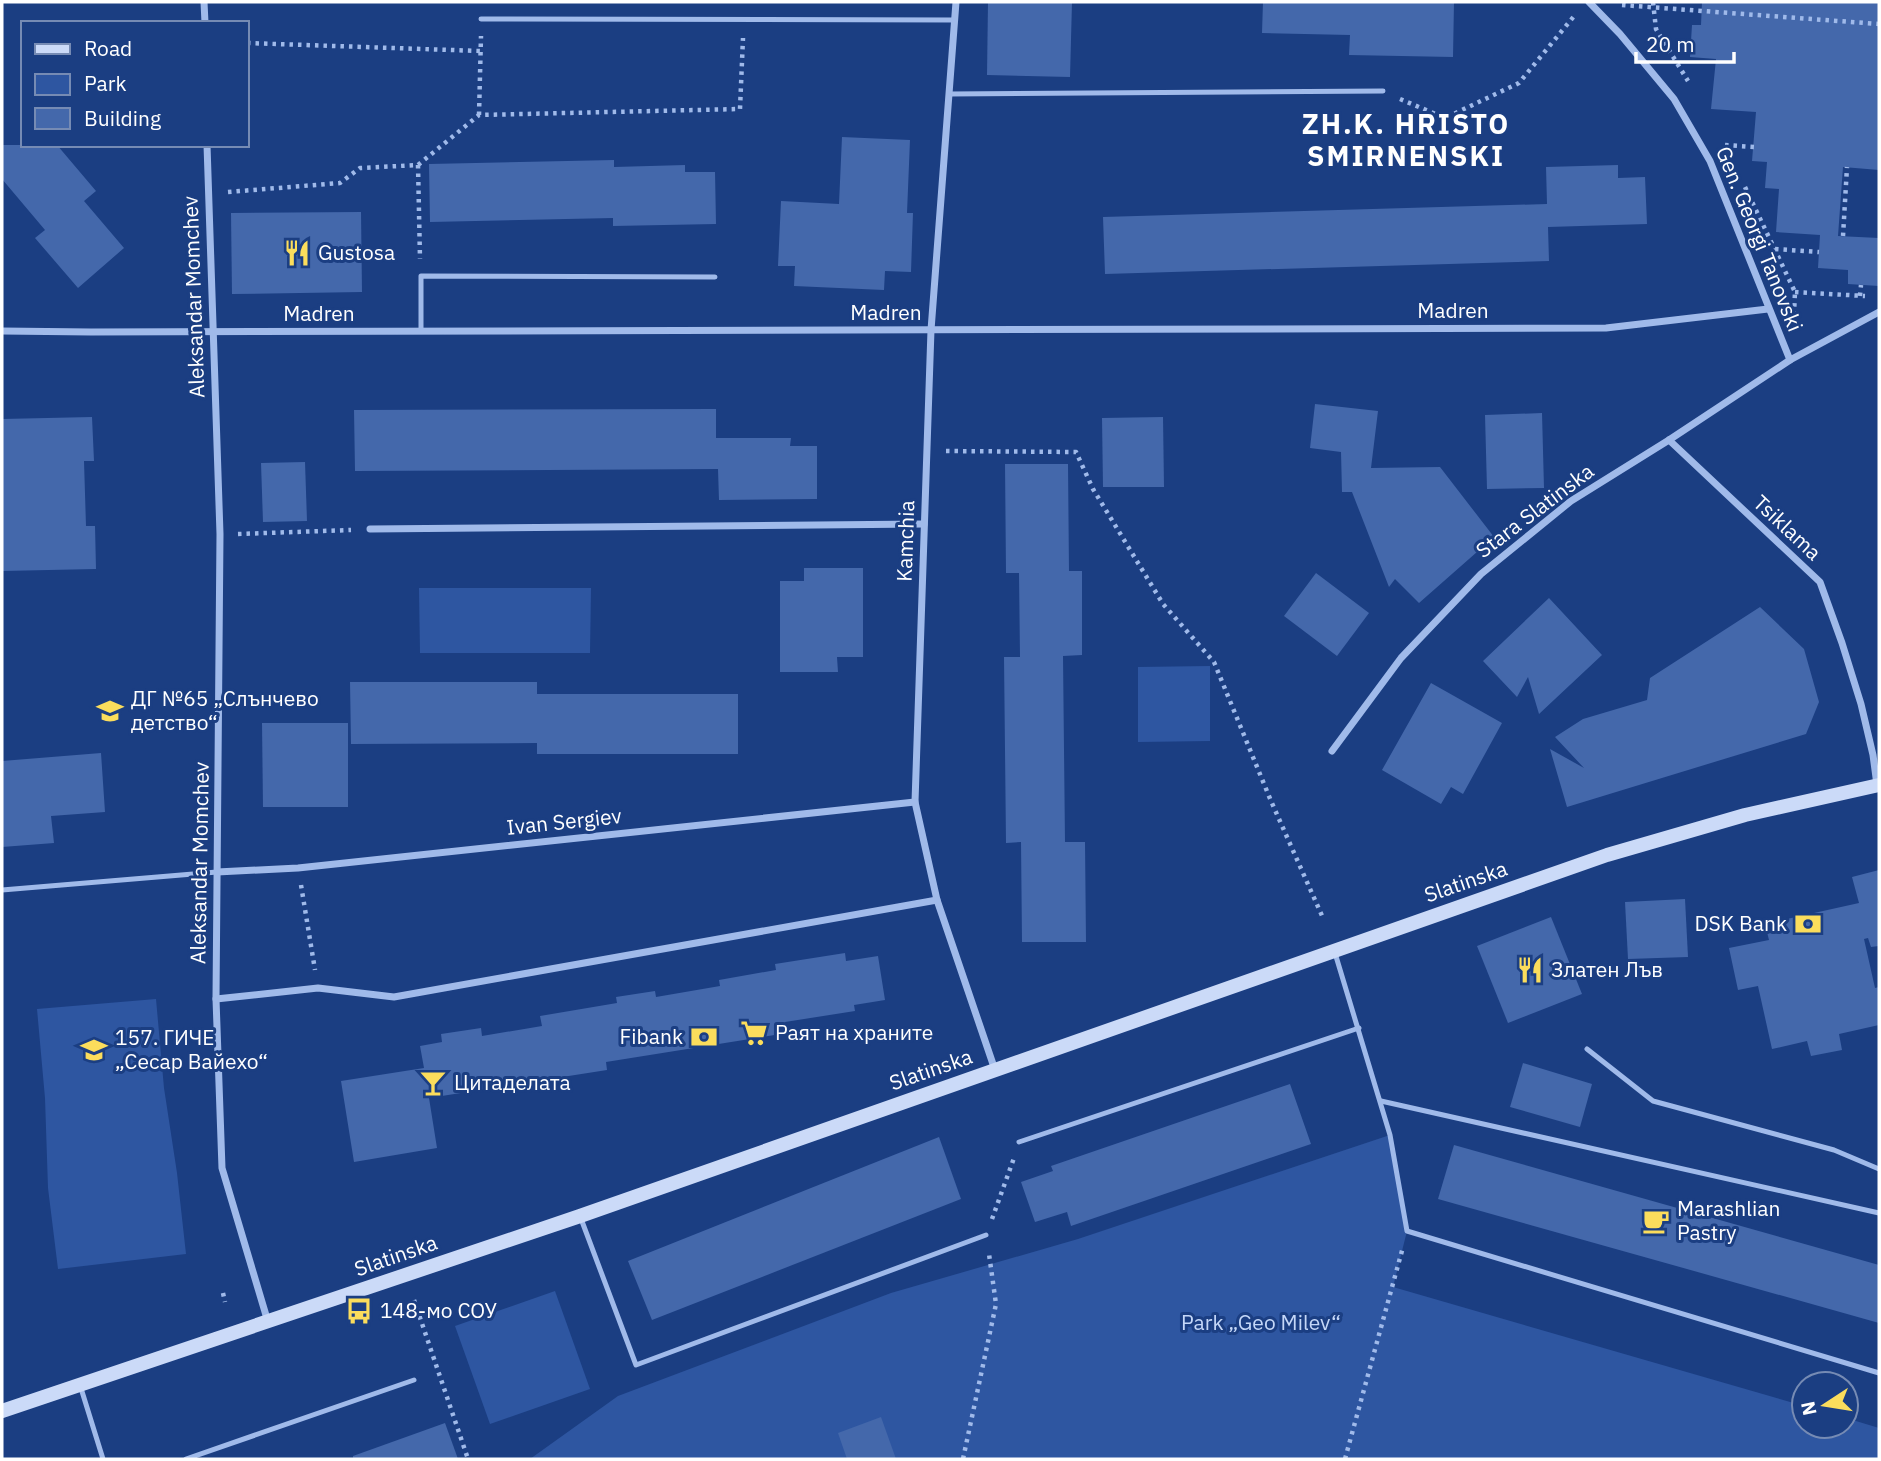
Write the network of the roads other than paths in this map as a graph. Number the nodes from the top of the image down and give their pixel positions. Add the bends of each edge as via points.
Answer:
1 (204, 2) edge
2 (956, 2) edge
3 (1590, 2) edge
4 (481, 19) road end
5 (955, 20) junction
6 (205, 21) edge
7 (1383, 92) road end
8 (949, 94) junction
9 (207, 147) edge
10 (715, 277) dead end
11 (1768, 309) junction
12 (1879, 312) edge
13 (931, 330) junction
14 (2, 331) edge
15 (421, 331) junction
16 (213, 332) junction
17 (1790, 360) junction
18 (1669, 440) junction
19 (925, 524) junction
20 (370, 529) road end
21 (1332, 751) dead end
22 (1878, 785) edge
23 (915, 802) junction
24 (217, 872) junction
25 (2, 890) edge
26 (937, 900) junction
27 (1334, 950) junction
28 (216, 999) junction
29 (1359, 1028) junction
30 (1587, 1049) dead end
31 (996, 1070) junction
32 (1381, 1101) junction
33 (1019, 1142) road end
34 (1879, 1169) edge
35 (1879, 1213) edge
36 (580, 1216) junction
37 (986, 1235) road end
38 (268, 1322) junction
39 (1879, 1373) edge
40 (414, 1380) dead end
41 (80, 1385) junction
42 (2, 1411) edge
43 (103, 1459) edge
44 (186, 1459) edge

1 - 6 street
2 - 5 street, Kamchia
3 - 11 street, Gen. Georgi Tanovski via 1674,99 1710,161
4 - 5 lane
5 - 8 street, Kamchia
7 - 8 lane
8 - 13 street, Kamchia
9 - 16 street, Aleksandar Momchev
10 - 15 lane via 421,276
11 - 13 street, Madren via 1606,328
11 - 17 street, Gen. Georgi Tanovski
12 - 17 street, Stara Slatinska
13 - 15 street, Madren
13 - 19 street, Kamchia
14 - 16 street, Madren
15 - 16 street, Madren
16 - 24 street, Aleksandar Momchev via 220,534
17 - 18 street, Stara Slatinska
18 - 21 street, Stara Slatinska via 1571,500 1481,574 1401,657
18 - 22 street, Tsiklama via 1820,582 1861,704
19 - 20 street
19 - 23 street, Kamchia
22 - 27 street, Slatinska via 1745,815 1607,855
23 - 24 street, Ivan Sergiev via 298,868
23 - 26 street, Kamchia
24 - 25 lane
24 - 28 street, Aleksandar Momchev
26 - 28 street via 394,996 318,988
26 - 31 street, Kamchia
27 - 29 lane
27 - 31 street, Slatinska
28 - 38 street, Aleksandar Momchev via 222,1168
29 - 32 lane
29 - 33 lane
30 - 34 lane via 1653,1101 1834,1150
31 - 36 street, Slatinska
32 - 35 lane
32 - 39 lane via 1408,1231
36 - 37 lane via 636,1365
36 - 38 street, Slatinska
38 - 41 street, Slatinska
40 - 44 lane
41 - 42 street, Slatinska
41 - 43 lane

